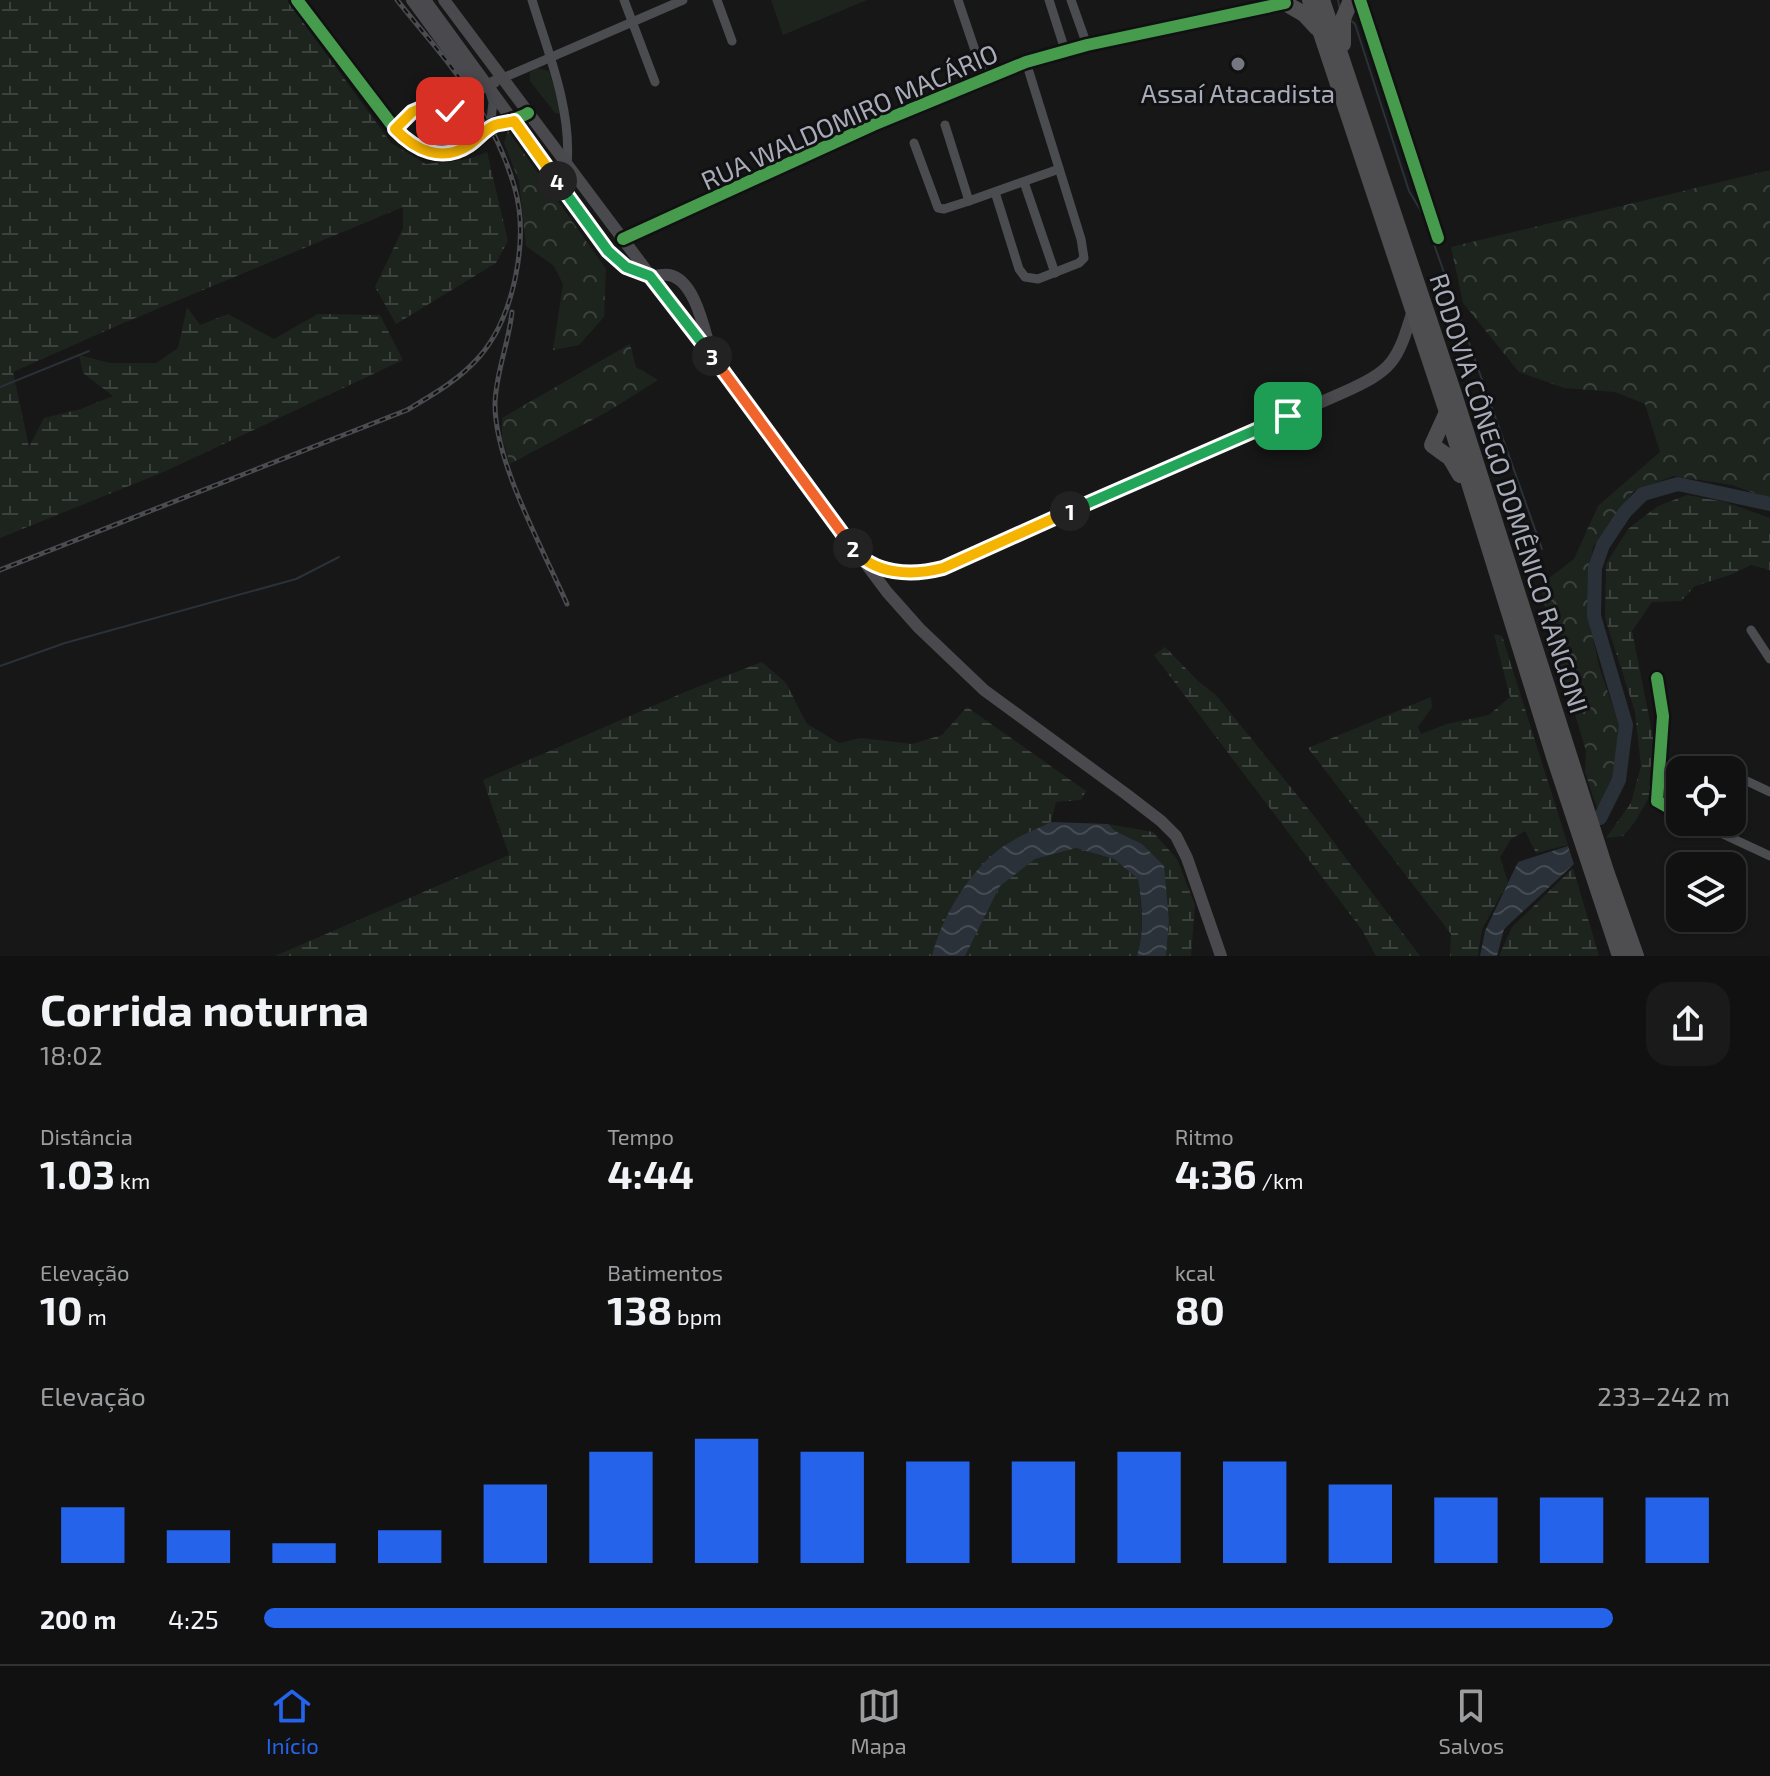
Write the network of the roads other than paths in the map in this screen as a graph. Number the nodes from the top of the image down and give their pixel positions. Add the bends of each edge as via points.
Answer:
1 (297, 0) edge
2 (412, 0) edge
3 (425, 0) edge
4 (444, 0) edge
5 (532, 0) edge
6 (624, 0) edge
7 (683, 0) edge
8 (717, 0) edge
9 (958, 0) edge
10 (1049, 0) edge
11 (1071, 0) edge
12 (1310, 0) edge
13 (1322, 0) edge
14 (1351, 0) edge
15 (1360, 0) edge
16 (1286, 1) edge
17 (631, 22) junction
18 (1321, 32) junction
19 (732, 41) dead end
20 (1087, 45) junction
21 (1065, 50) junction
22 (550, 57) junction
23 (1026, 62) junction
24 (1343, 62) junction
25 (984, 77) junction
26 (503, 78) junction
27 (655, 82) dead end
28 (483, 87) junction
29 (528, 113) junction
30 (514, 121) junction
31 (945, 125) dead end
32 (490, 128) junction
33 (395, 129) junction
34 (914, 143) dead end
35 (567, 165) junction
36 (1059, 169) junction
37 (1024, 182) junction
38 (995, 192) junction
39 (969, 201) junction
40 (1438, 238) dead end
41 (623, 239) junction
42 (1055, 273) junction
43 (650, 276) junction
44 (1413, 310) junction
45 (712, 356) junction
46 (1447, 412) junction
47 (1488, 542) junction
48 (862, 559) junction
49 (1751, 630) dead end
50 (1770, 659) edge
51 (1657, 678) dead end
52 (1561, 755) junction
53 (1746, 781) edge
54 (1770, 792) edge
55 (1666, 806) edge
56 (1727, 836) edge
57 (1770, 856) edge
58 (1599, 873) junction
59 (1221, 956) edge
60 (1620, 956) edge
61 (1636, 956) edge

1 - 33 street
2 - 28 main road
3 - 28 main road
4 - 26 main road
5 - 22 street
6 - 17 street
7 - 17 street
8 - 19 street
9 - 25 street
10 - 21 street
11 - 20 street
12 - 18 highway, RODOVIA CÔNEGO DOMÊNICO RANGONI
13 - 24 highway, RODOVIA CÔNEGO DOMÊNICO RANGONI
14 - 24 highway via 1343,19
15 - 40 street
16 - 18 highway
16 - 20 street, RUA WALDOMIRO MACÁRIO
17 - 22 street
17 - 27 street
18 - 44 highway, RODOVIA CÔNEGO DOMÊNICO RANGONI
20 - 21 street, RUA WALDOMIRO MACÁRIO
21 - 23 street, RUA WALDOMIRO MACÁRIO
22 - 26 street
22 - 35 street via 569,139
23 - 25 street, RUA WALDOMIRO MACÁRIO
23 - 36 street
24 - 52 highway, RODOVIA CÔNEGO DOMÊNICO RANGONI via 1454,394
25 - 41 street, RUA WALDOMIRO MACÁRIO
26 - 28 main road
26 - 29 main road
28 - 30 main road
28 - 32 street via 493,102
28 - 33 street via 450,111 416,110
29 - 30 street
29 - 35 main road
30 - 32 street
30 - 43 main road via 608,251 626,267
31 - 39 street
32 - 33 street via 450,153 409,144
34 - 39 street via 938,208
35 - 41 main road
36 - 37 street
36 - 42 street via 1084,258
37 - 38 street
37 - 42 street
38 - 39 street
38 - 42 street via 1019,269 1025,277 1038,279
41 - 43 main road
43 - 45 main road
43 - 45 main road via 668,275 683,283 698,309
44 - 46 highway, RODOVIA CÔNEGO DOMÊNICO RANGONI
44 - 48 main road via 1396,359 1364,383 943,568 898,572
45 - 48 main road
46 - 47 highway, RODOVIA CÔNEGO DOMÊNICO RANGONI
46 - 47 highway via 1432,445 1455,463
47 - 52 highway, RODOVIA CÔNEGO DOMÊNICO RANGONI
48 - 59 main road via 912,621 984,690 1176,836
49 - 50 street
51 - 55 street via 1663,716 1657,801
52 - 58 highway, RODOVIA CÔNEGO DOMÊNICO RANGONI
53 - 54 street
56 - 57 street
58 - 60 highway, RODOVIA CÔNEGO DOMÊNICO RANGONI
58 - 61 highway, RODOVIA CÔNEGO DOMÊNICO RANGONI

